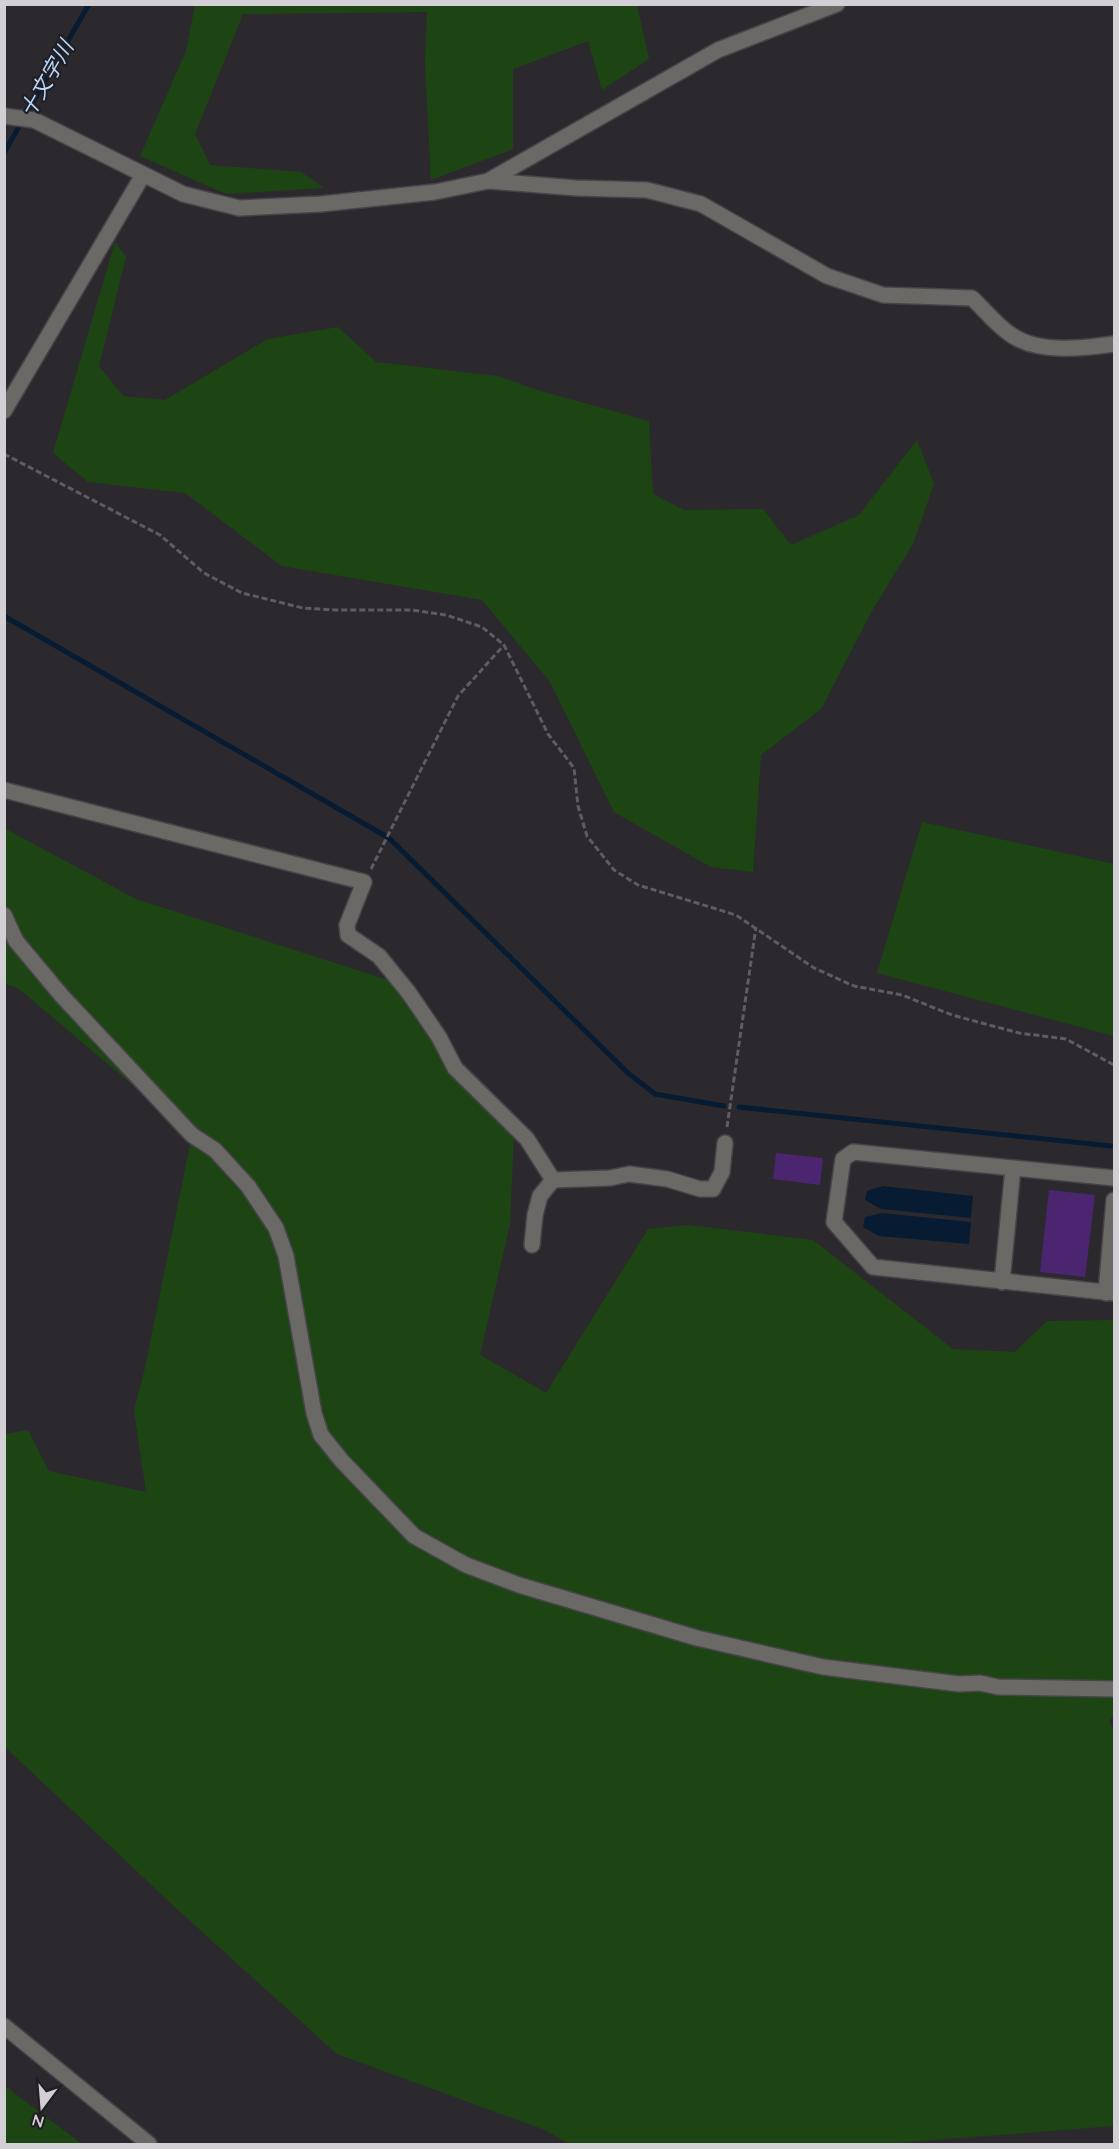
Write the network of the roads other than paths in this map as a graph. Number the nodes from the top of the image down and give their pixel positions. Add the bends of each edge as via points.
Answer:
1 (837, 4) edge
2 (4, 116) edge
3 (143, 175) junction
4 (489, 182) junction
5 (1114, 344) edge
6 (4, 411) edge
7 (4, 790) edge
8 (4, 915) edge
9 (725, 1143) road end
10 (1013, 1168) junction
11 (1114, 1178) edge
12 (553, 1180) junction
13 (1114, 1200) edge
14 (532, 1245) dead end
15 (1002, 1282) junction
16 (1110, 1293) edge
17 (1114, 1689) edge
18 (4, 2026) edge
19 (149, 2145) edge

1 - 4 street via 718,50
2 - 3 street via 34,120
3 - 4 street via 183,194 239,208 333,203
3 - 6 street
4 - 5 street via 647,189 701,204 827,276 883,295 972,298 1014,337 1049,349
7 - 12 street via 364,882 346,925 348,935 380,956 439,1037 455,1068 527,1139
8 - 17 street via 16,941 62,996 192,1135 215,1150 248,1186 276,1228 286,1256 321,1435 414,1536 466,1565 519,1586 696,1638 823,1667 998,1687
9 - 12 street via 722,1172 713,1189 629,1174
10 - 11 street
10 - 15 street
10 - 15 street via 853,1152 843,1159 834,1222 873,1267
12 - 14 street via 540,1196
13 - 16 street
15 - 16 street
18 - 19 street

